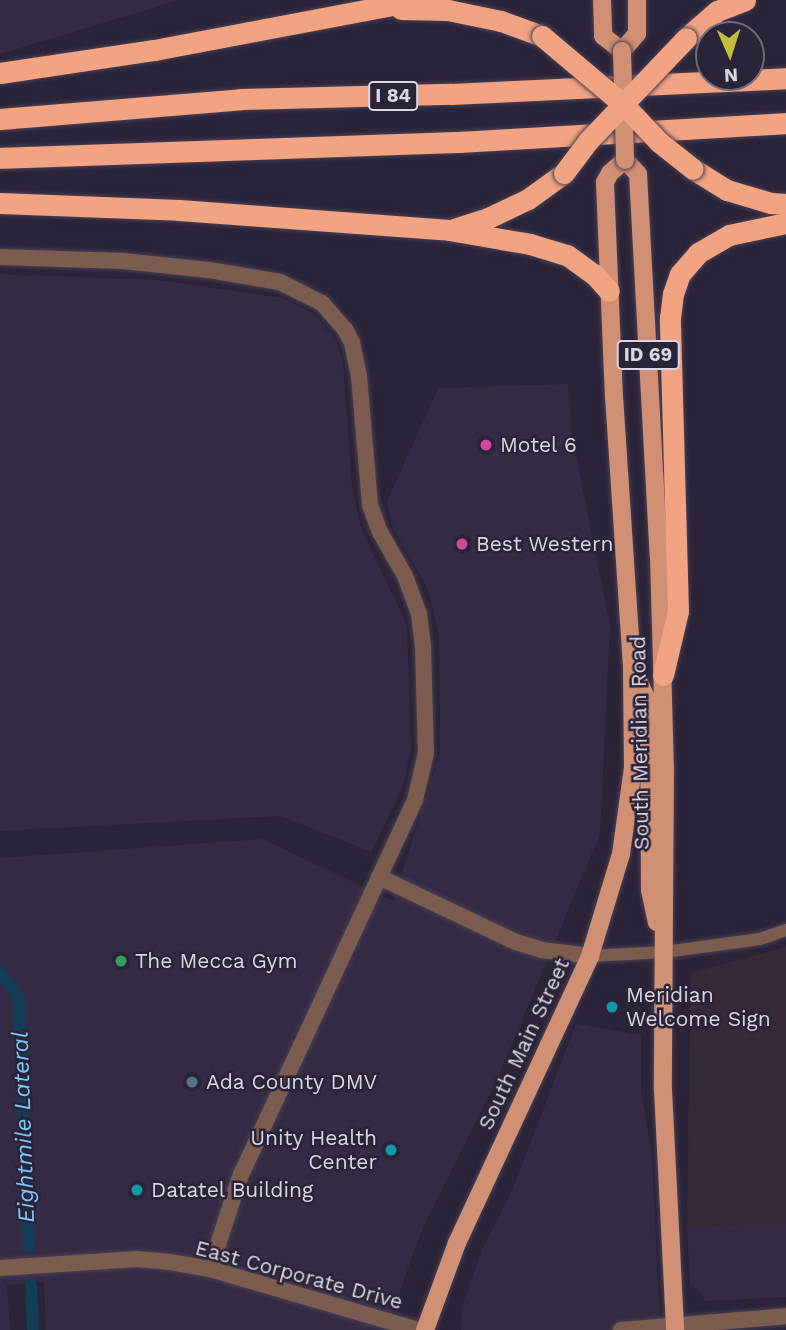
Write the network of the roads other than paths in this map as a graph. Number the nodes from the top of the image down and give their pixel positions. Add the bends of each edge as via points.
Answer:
1 (419, 0) edge
2 (602, 0) edge
3 (637, 0) edge
4 (745, 0) edge
5 (366, 9) junction
6 (622, 51) junction
7 (0, 73) edge
8 (786, 78) edge
9 (624, 105) junction
10 (0, 119) edge
11 (786, 123) edge
12 (0, 158) edge
13 (625, 160) junction
14 (0, 203) edge
15 (786, 204) edge
16 (786, 223) edge
17 (449, 230) junction
18 (0, 257) edge
19 (609, 291) junction
20 (632, 667) junction
21 (663, 675) junction
22 (633, 768) joint
23 (379, 877) junction
24 (786, 930) edge
25 (665, 952) junction
26 (590, 956) junction
27 (0, 1268) edge
28 (210, 1269) junction
29 (786, 1315) edge
30 (675, 1328) edge
31 (418, 1330) edge
32 (425, 1330) edge
33 (621, 1330) edge

1 - 5 highway
2 - 6 main road via 603,36
3 - 6 main road, South Meridian Road / ID 69 via 637,34
4 - 9 highway, bridge via 717,11
5 - 7 highway via 155,50
5 - 9 highway, bridge via 448,10 501,21 542,36
6 - 9 main road, South Meridian Road / ID 69, bridge
8 - 10 highway, I 84 via 465,94 241,99
9 - 13 main road, South Meridian Road / ID 69, bridge
9 - 15 highway, bridge via 692,169 727,190
9 - 17 highway, bridge via 564,173 528,199
11 - 12 highway via 460,142
13 - 19 main road, South Meridian Road / ID 69 via 605,182
13 - 21 main road, South Meridian Road / ID 69 via 638,174
14 - 17 highway via 179,210
16 - 21 highway via 729,235 698,253 680,274 673,294 678,611
17 - 19 highway via 568,255
18 - 23 street via 166,265 280,282 323,303 345,329 359,376 370,505 415,600 423,647 422,779
19 - 20 main road, South Meridian Road / ID 69
20 - 22 main road, South Meridian Road
20 - 25 main road via 649,704 650,890
21 - 25 main road, South Meridian Road
22 - 26 main road, South Main Street via 621,854
23 - 26 street via 516,942
23 - 28 street via 241,1174
24 - 25 street via 760,939
25 - 26 street
25 - 30 main road, South Meridian Road via 663,1090
26 - 32 main road, South Main Street via 457,1243
27 - 28 street, East Corporate Drive via 137,1259
28 - 31 street, East Corporate Drive
29 - 30 street
30 - 33 street

